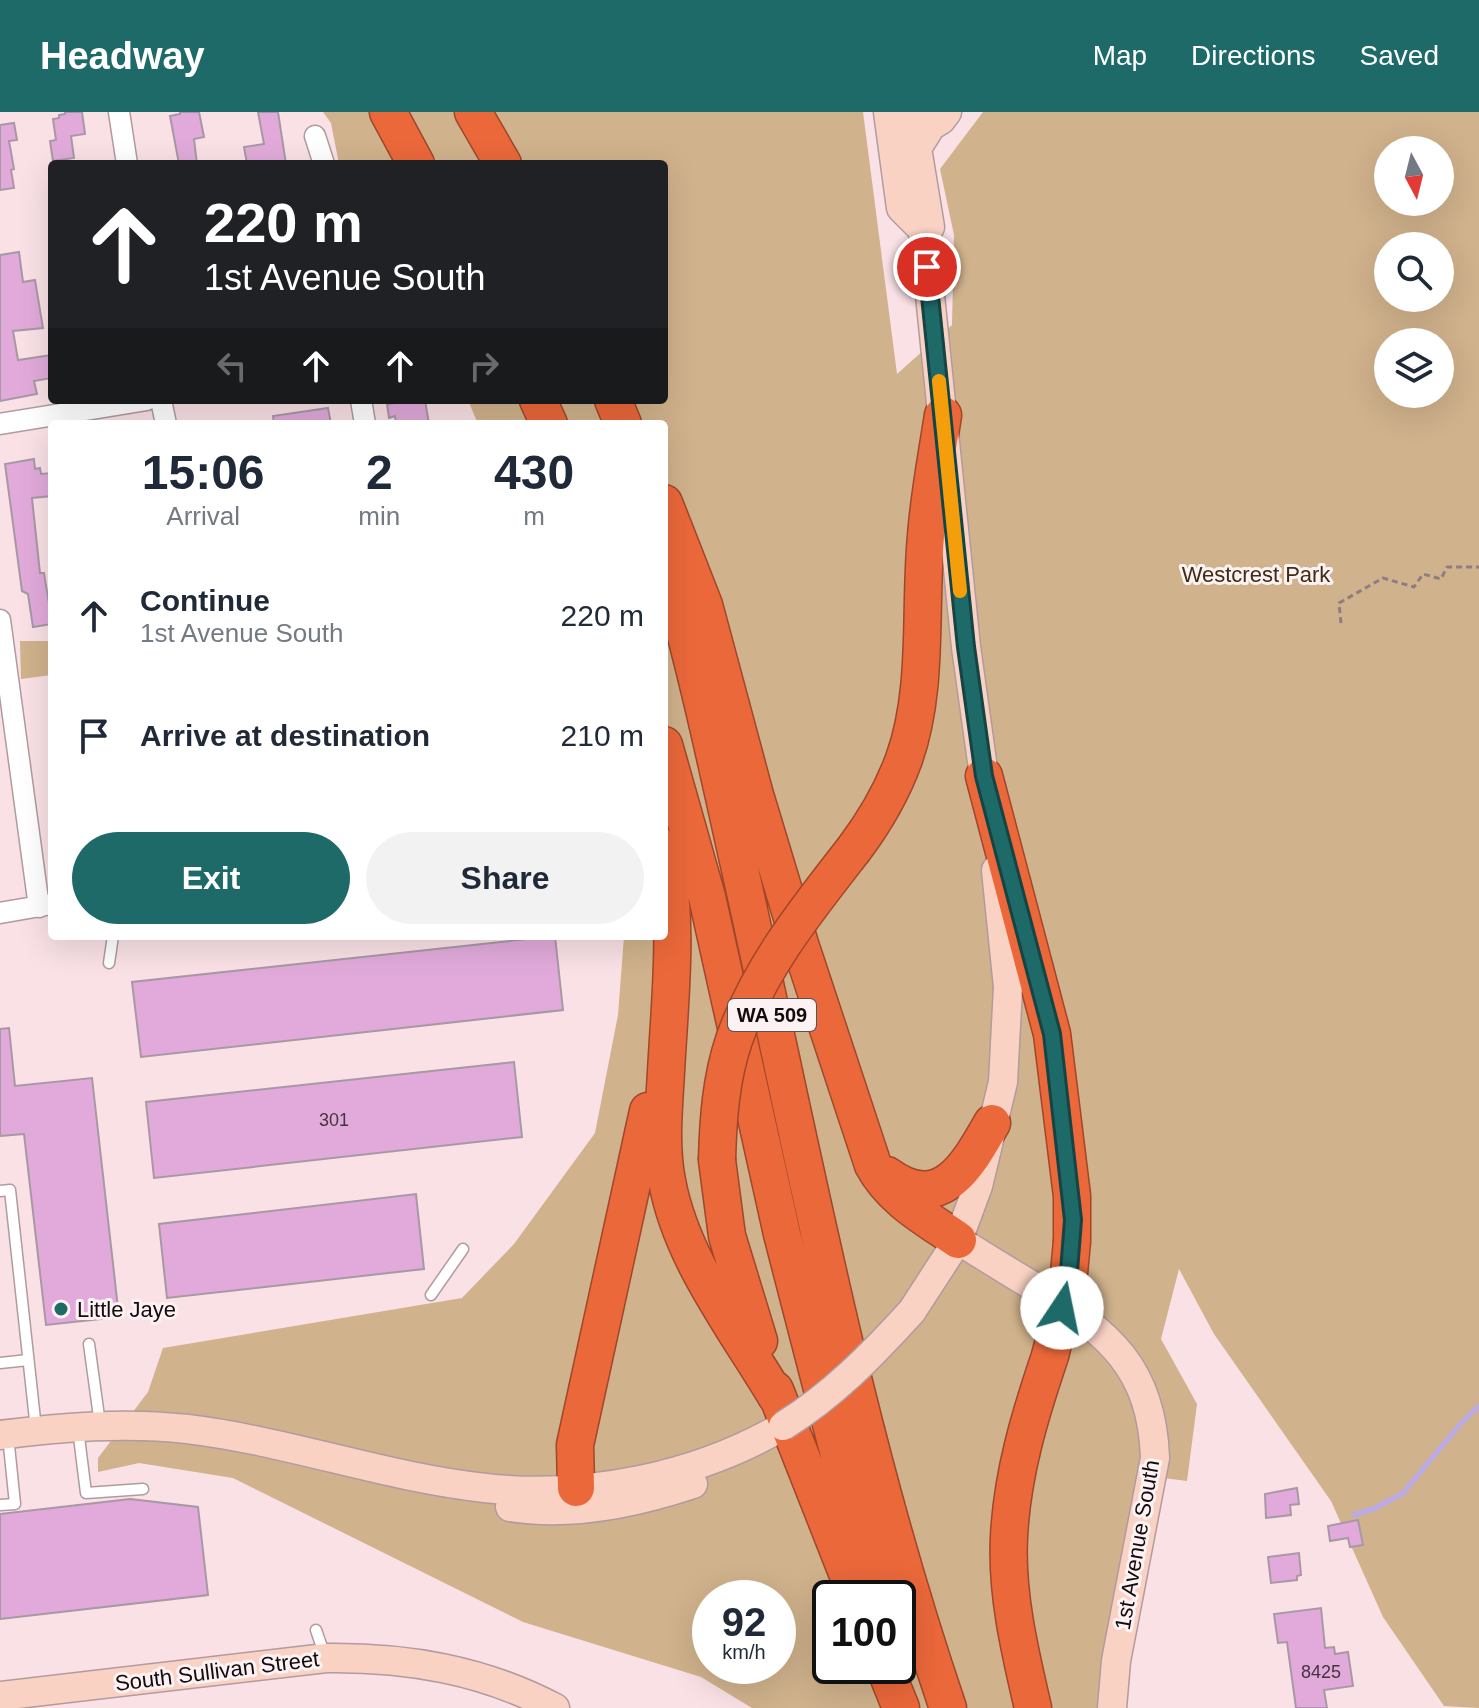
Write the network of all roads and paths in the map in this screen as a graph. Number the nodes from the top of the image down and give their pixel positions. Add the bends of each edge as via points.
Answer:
1 (119, 112) edge
2 (388, 112) edge
3 (473, 112) edge
4 (888, 112) edge
5 (925, 122) edge
6 (315, 136) dead end
7 (126, 160) edge
8 (323, 160) edge
9 (414, 160) edge
10 (501, 160) edge
11 (901, 208) junction
12 (926, 228) junction
13 (122, 404) edge
14 (943, 415) junction
15 (0, 424) edge
16 (668, 513) edge
17 (1479, 567) edge
18 (668, 571) edge
19 (0, 620) edge
20 (1341, 623) dead end
21 (668, 759) edge
22 (984, 776) junction
23 (668, 887) edge
24 (46, 905) edge
25 (0, 913) edge
26 (112, 940) edge
27 (109, 963) dead end
28 (669, 1012) junction
29 (992, 1123) junction
30 (873, 1165) junction
31 (0, 1191) edge
32 (958, 1240) junction
33 (463, 1249) dead end
34 (431, 1295) dead end
35 (89, 1344) dead end
36 (28, 1360) junction
37 (0, 1363) edge
38 (780, 1411) junction
39 (89, 1426) junction
40 (36, 1430) junction
41 (4, 1434) edge
42 (294, 1450) junction
43 (576, 1488) junction
44 (143, 1489) dead end
45 (0, 1505) edge
46 (850, 1580) edge
47 (871, 1580) edge
48 (316, 1630) dead end
49 (326, 1658) junction
50 (893, 1684) edge
51 (899, 1684) edge
52 (0, 1696) edge
53 (555, 1708) edge
54 (904, 1708) edge
55 (948, 1708) edge
56 (1033, 1708) edge
57 (1112, 1708) edge

1 - 7 street
2 - 9 highway
3 - 10 highway
4 - 11 main road
5 - 11 main road via 906,171
5 - 12 main road
5 - 12 main road via 949,131 934,160 935,199
6 - 8 street
11 - 12 main road
12 - 14 main road
13 - 15 street
14 - 22 main road
14 - 38 highway, bridge via 926,536 915,715 905,757 874,822 779,949 755,991 724,1081 717,1160 727,1236
16 - 30 highway via 704,605 808,971
17 - 20 path via 1447,567 1441,579 1423,574 1414,587 1383,578 1339,603
18 - 55 highway, WA 509 via 705,712 876,1475
19 - 24 street
21 - 47 highway, WA 509 via 707,897 782,1234
22 - 29 main road via 1008,987 1003,1082
22 - 56 highway, bridge via 1052,1034 1072,1196 1068,1284 1019,1460 1009,1538 1014,1619
23 - 28 highway via 673,936
24 - 25 street
26 - 27 lane
28 - 38 highway via 663,1149 673,1206 695,1258
28 - 43 highway via 575,1445
29 - 30 highway via 957,1173 936,1188 919,1192
29 - 32 main road via 978,1186
30 - 32 highway via 893,1194
31 - 36 lane via 10,1190
32 - 38 main road, bridge via 912,1311 871,1356 830,1394
32 - 57 main road, 1st Avenue South via 1080,1316 1114,1344 1130,1365 1149,1411 1155,1458 1116,1661
33 - 34 lane
35 - 39 lane
36 - 37 lane
36 - 40 lane
38 - 42 main road via 756,1457 718,1476 655,1497 555,1510 518,1508 327,1470
38 - 43 main road via 758,1441 668,1474
38 - 46 highway
39 - 40 main road
39 - 42 main road via 187,1429
39 - 44 lane via 86,1493
40 - 41 main road
41 - 45 lane via 15,1504
42 - 43 main road via 483,1488
48 - 49 lane
49 - 52 main road, South Sullivan Street
49 - 53 main road, South Sullivan Street via 373,1658 480,1676
50 - 54 highway
51 - 54 highway

